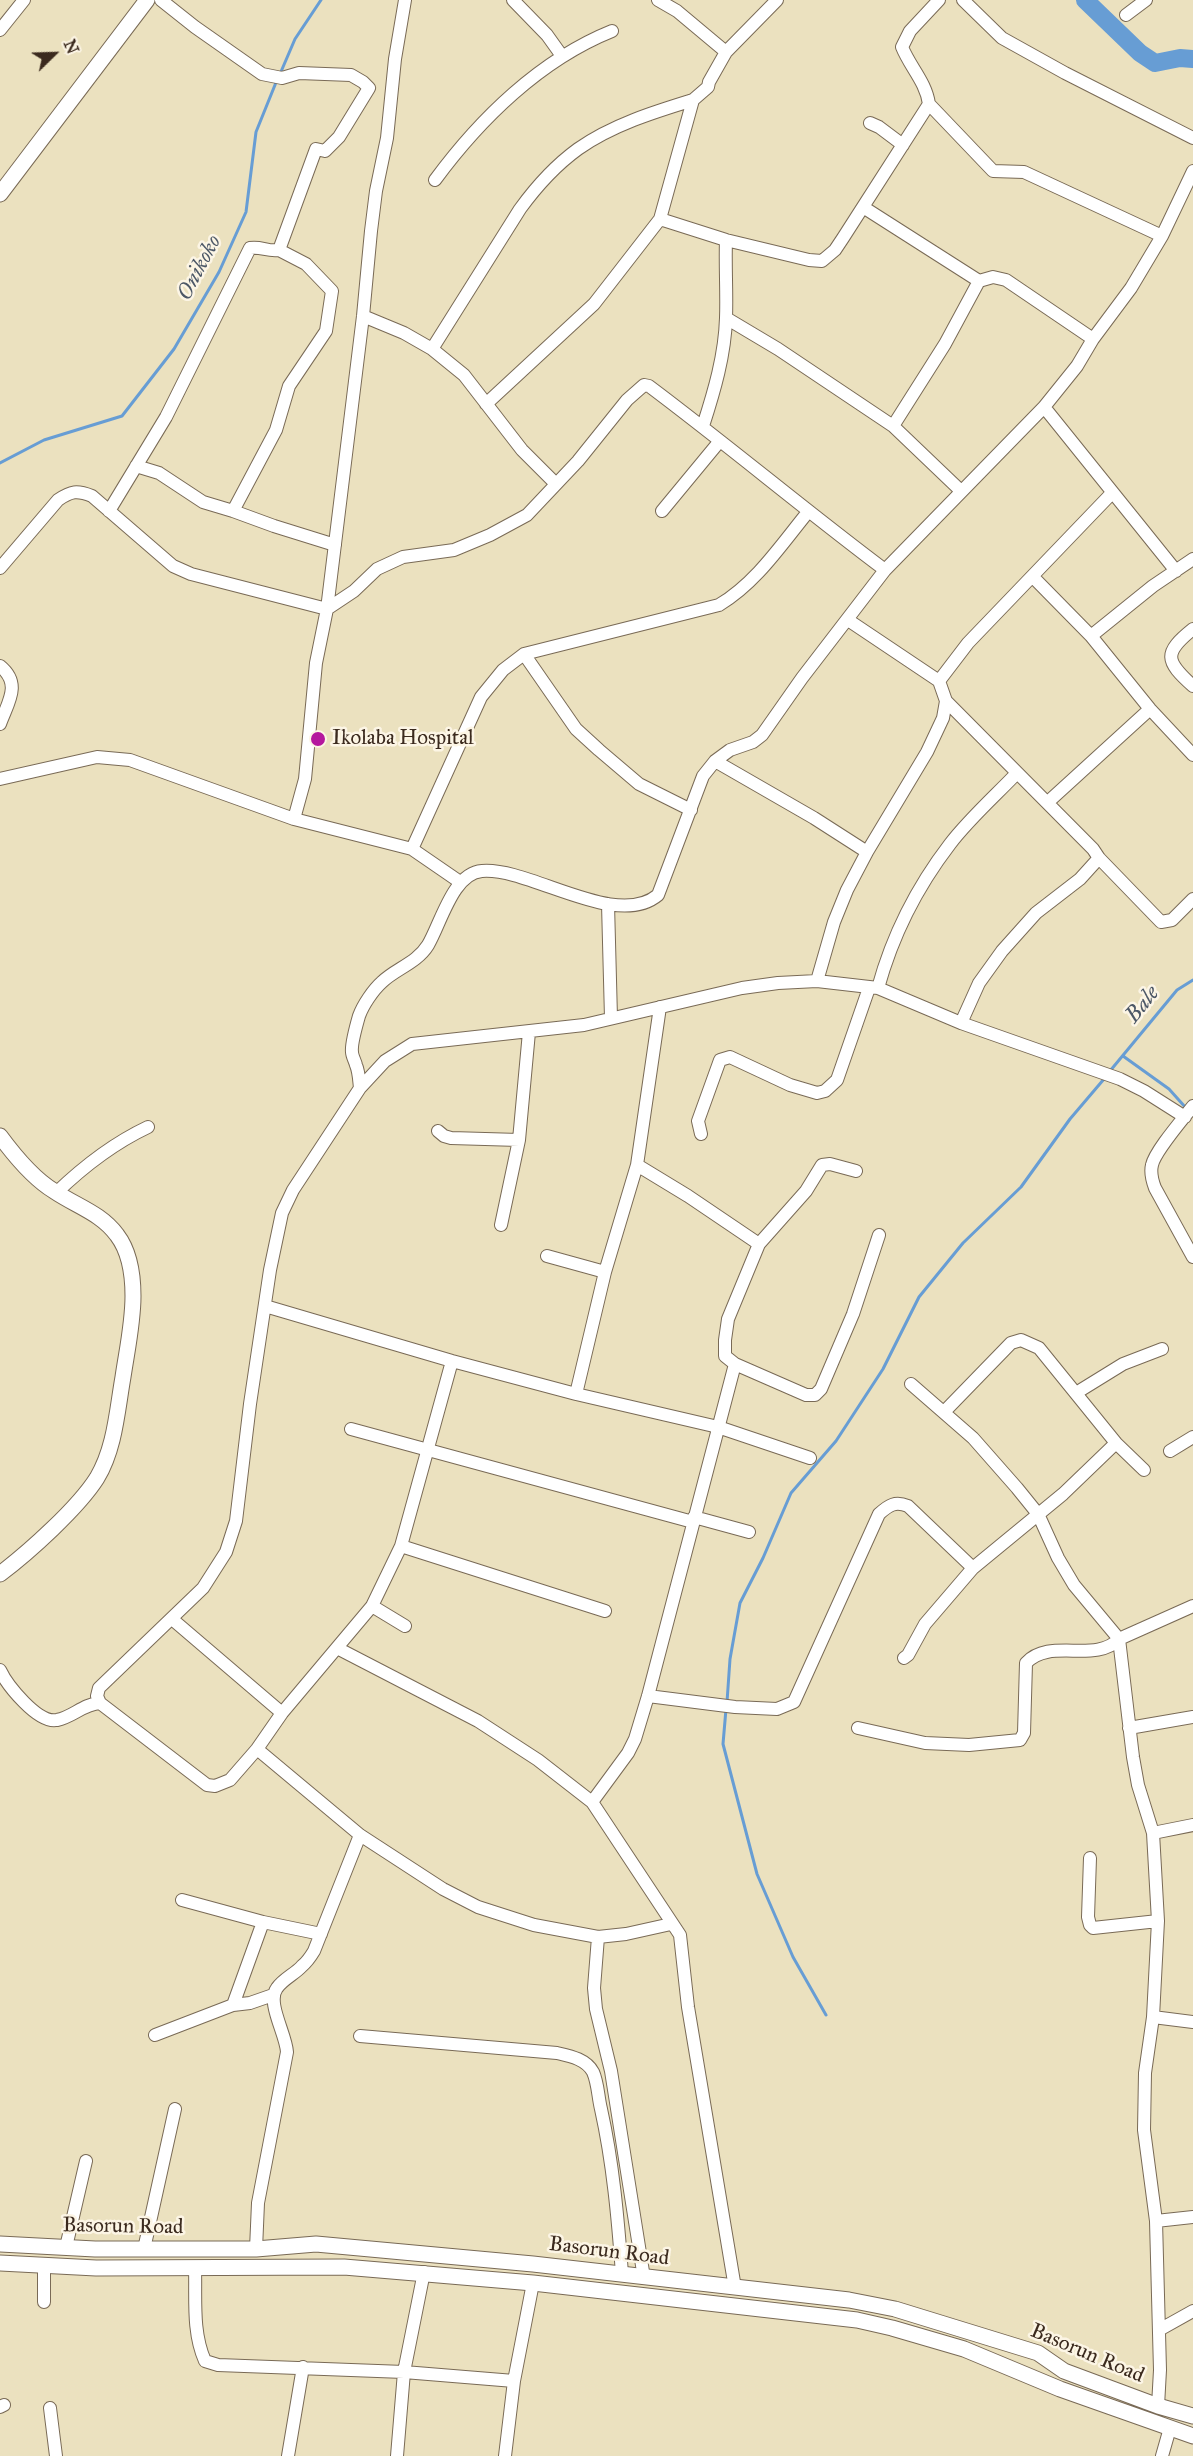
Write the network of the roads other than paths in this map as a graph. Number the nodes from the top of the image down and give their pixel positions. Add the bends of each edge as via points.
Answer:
1 (24, 0) edge
2 (147, 0) edge
3 (162, 0) edge
4 (405, 0) edge
5 (513, 0) edge
6 (658, 0) edge
7 (777, 0) edge
8 (939, 0) edge
9 (963, 0) edge
10 (1146, 0) edge
11 (1126, 15) dead end
12 (0, 30) edge
13 (612, 31) dead end
14 (726, 52) junction
15 (562, 56) junction
16 (693, 100) junction
17 (929, 104) junction
18 (870, 123) dead end
19 (1193, 138) edge
20 (903, 145) junction
21 (1193, 171) edge
22 (435, 180) dead end
23 (0, 194) edge
24 (863, 207) junction
25 (660, 219) junction
26 (1162, 236) junction
27 (726, 240) junction
28 (279, 250) junction
29 (979, 281) junction
30 (363, 316) junction
31 (726, 318) junction
32 (1093, 339) junction
33 (432, 349) junction
34 (486, 404) junction
35 (1044, 407) junction
36 (703, 426) junction
37 (893, 426) junction
38 (719, 442) junction
39 (136, 466) junction
40 (556, 484) junction
41 (961, 491) junction
42 (1112, 493) junction
43 (110, 511) junction
44 (233, 511) junction
45 (662, 511) dead end
46 (808, 512) junction
47 (335, 544) junction
48 (1193, 559) edge
49 (0, 568) edge
50 (885, 570) junction
51 (1176, 571) junction
52 (1033, 577) junction
53 (327, 609) junction
54 (848, 620) junction
55 (1193, 629) edge
56 (1091, 636) junction
57 (524, 654) junction
58 (0, 666) edge
59 (939, 681) junction
60 (1193, 686) edge
61 (946, 701) junction
62 (1150, 709) junction
63 (0, 724) edge
64 (1193, 755) edge
65 (715, 761) junction
66 (1017, 773) junction
67 (0, 779) edge
68 (1048, 802) junction
69 (691, 810) junction
70 (294, 819) junction
71 (412, 849) junction
72 (867, 852) junction
73 (1099, 858) junction
74 (460, 882) junction
75 (1193, 898) edge
76 (608, 904) junction
77 (817, 981) junction
78 (873, 988) junction
79 (660, 1006) junction
80 (611, 1018) junction
81 (961, 1023) junction
82 (529, 1032) junction
83 (360, 1088) junction
84 (1189, 1111) edge
85 (147, 1127) dead end
86 (438, 1131) dead end
87 (701, 1134) dead end
88 (0, 1136) edge
89 (519, 1140) junction
90 (637, 1165) junction
91 (856, 1171) dead end
92 (56, 1193) junction
93 (501, 1225) dead end
94 (879, 1235) dead end
95 (759, 1244) junction
96 (547, 1256) dead end
97 (1193, 1257) edge
98 (605, 1272) junction
99 (265, 1306) junction
100 (1162, 1349) dead end
101 (452, 1361) junction
102 (735, 1364) junction
103 (911, 1384) dead end
104 (1076, 1393) junction
105 (576, 1394) junction
106 (944, 1412) junction
107 (718, 1427) junction
108 (351, 1430) dead end
109 (1193, 1437) edge
110 (1116, 1443) junction
111 (426, 1449) junction
112 (1170, 1451) dead end
113 (810, 1458) dead end
114 (1144, 1470) dead end
115 (1038, 1514) junction
116 (694, 1520) junction
117 (749, 1532) dead end
118 (401, 1546) junction
119 (973, 1568) junction
120 (0, 1574) edge
121 (1193, 1605) edge
122 (372, 1606) junction
123 (605, 1611) dead end
124 (172, 1619) junction
125 (405, 1626) dead end
126 (1119, 1639) junction
127 (337, 1648) junction
128 (904, 1658) dead end
129 (0, 1670) edge
130 (648, 1696) junction
131 (100, 1703) junction
132 (282, 1713) junction
133 (1193, 1717) edge
134 (858, 1728) dead end
135 (1130, 1728) junction
136 (257, 1749) junction
137 (592, 1802) junction
138 (1193, 1825) edge
139 (1153, 1833) junction
140 (360, 1835) junction
141 (1090, 1858) dead end
142 (182, 1900) dead end
143 (1158, 1921) junction
144 (263, 1922) junction
145 (671, 1924) junction
146 (321, 1934) junction
147 (598, 1937) junction
148 (273, 1995) junction
149 (233, 2005) junction
150 (1153, 2017) junction
151 (1193, 2022) edge
152 (154, 2035) dead end
153 (360, 2036) dead end
154 (176, 2109) dead end
155 (86, 2161) dead end
156 (1193, 2217) edge
157 (1156, 2221) junction
158 (0, 2244) edge
159 (66, 2247) junction
160 (256, 2248) junction
161 (144, 2249) junction
162 (95, 2250) junction
163 (0, 2263) edge
164 (44, 2267) junction
165 (96, 2268) junction
166 (195, 2268) junction
167 (424, 2272) junction
168 (622, 2274) junction
169 (644, 2278) junction
170 (533, 2283) junction
171 (735, 2288) junction
172 (44, 2302) dead end
173 (1193, 2312) edge
174 (1159, 2330) junction
175 (303, 2367) junction
176 (404, 2372) junction
177 (514, 2381) junction
178 (1158, 2406) junction
179 (50, 2408) dead end
180 (1193, 2416) edge
181 (1170, 2428) junction
182 (1193, 2436) edge
183 (56, 2456) edge
184 (288, 2456) edge
185 (397, 2456) edge
186 (505, 2456) edge
187 (1162, 2456) edge

1 - 12 street
2 - 23 main road
3 - 28 street via 262,74 282,78 299,73 351,75 369,88 339,137 325,151 316,149
4 - 30 street
5 - 15 street
6 - 14 street
7 - 14 street
8 - 17 street via 910,31 902,47 921,80
9 - 19 street via 1002,38
10 - 11 street
13 - 15 street
14 - 16 street via 708,87
15 - 22 street via 478,127
16 - 25 street
16 - 33 street via 643,116 600,137 558,166 520,209
17 - 20 street
17 - 26 street via 993,171 1024,172
18 - 20 street
20 - 24 street
21 - 26 street
24 - 27 street via 835,250 822,261
24 - 29 street
25 - 27 street
25 - 34 street via 594,304
26 - 32 street via 1131,288
27 - 31 street
28 - 39 street via 250,248 166,417
28 - 44 street via 306,264 332,291 326,331 289,386 276,430
29 - 32 street via 993,277 1006,280
29 - 37 street
30 - 33 street
30 - 47 street
31 - 36 street via 715,386
31 - 37 street
32 - 35 street
33 - 34 street via 464,375
34 - 40 street via 522,450
35 - 41 street
35 - 42 street
36 - 38 street
36 - 40 street via 644,385
37 - 41 street
38 - 45 street
38 - 46 street
39 - 43 street
39 - 44 street via 159,472 203,502
40 - 53 street via 527,514 507,526 454,550 403,557 377,569
41 - 50 street
42 - 51 street
42 - 52 street
43 - 49 street via 92,496 69,492
43 - 53 street via 173,566
44 - 47 street
46 - 50 street
46 - 57 street via 755,576 719,605
47 - 53 street
48 - 51 street
50 - 54 street
51 - 56 street
52 - 56 street
52 - 59 street via 968,643
53 - 70 street via 316,663 305,779
54 - 59 street
54 - 65 street via 762,735
55 - 60 street via 1171,650 1176,669
56 - 62 street
57 - 69 street via 576,729 639,784
57 - 71 street via 503,670 481,697
58 - 63 street via 13,686
59 - 61 street
61 - 66 street
61 - 72 street via 943,718 927,752
62 - 64 street
62 - 68 street
65 - 69 street via 703,776
65 - 72 street
66 - 68 street
66 - 78 street via 951,842 933,868 902,921
67 - 70 street via 97,757 130,760
68 - 73 street
69 - 76 street via 658,895 645,903
70 - 71 street
71 - 74 street
72 - 77 street via 834,922
73 - 75 street via 1161,922 1172,920
73 - 81 street via 1073,886 1036,913 1002,951 978,983
74 - 76 street via 480,870 501,872
74 - 83 street via 427,947 382,981 359,1015 352,1052
76 - 80 street
77 - 78 street
77 - 79 street via 742,987
78 - 81 street
78 - 87 street via 832,1086 817,1093 725,1057 720,1060 698,1121
79 - 80 street
79 - 90 street
80 - 82 street
81 - 84 street via 1119,1080
82 - 83 street via 412,1044 385,1060
82 - 89 street
83 - 99 street via 282,1213
84 - 97 street via 1152,1164 1151,1177
85 - 92 street via 81,1168
86 - 89 street via 451,1138
88 - 92 main road
89 - 93 street
90 - 95 street
90 - 98 street
91 - 95 street via 822,1165 806,1191
92 - 120 main road via 105,1221 125,1246 133,1295 125,1364 113,1435 97,1478 42,1538
94 - 102 street via 853,1314 815,1395 806,1395
95 - 102 street via 728,1319 725,1356
96 - 98 street
98 - 105 street
99 - 101 street
99 - 124 street via 232,1536 203,1588
100 - 104 street via 1124,1364
101 - 105 street
101 - 111 street
102 - 107 street
103 - 106 street
104 - 106 street via 1039,1348 1021,1340 1011,1343
104 - 110 street
105 - 107 street
106 - 115 street via 973,1438
107 - 113 street
107 - 116 street
108 - 111 street
109 - 112 street
110 - 114 street
110 - 115 street
111 - 116 street
111 - 118 street
115 - 119 street
115 - 126 street via 1074,1585
116 - 117 street
116 - 130 street
118 - 122 street
118 - 123 street
119 - 128 street via 925,1624
119 - 130 street via 908,1506 889,1505 879,1514 794,1701 777,1709
121 - 126 street
122 - 125 street
122 - 127 street
124 - 131 street via 99,1688
124 - 132 street
126 - 134 street via 1102,1650 1048,1652 1026,1663 1024,1733 1020,1740 969,1745 925,1743
126 - 135 street
127 - 132 street
127 - 137 street via 478,1721
129 - 131 street via 12,1691 52,1721
130 - 137 street via 628,1753
131 - 136 street via 207,1785 224,1785
132 - 136 street
133 - 135 street
135 - 139 street via 1138,1785
136 - 140 street
137 - 145 street
138 - 139 street
139 - 143 street
140 - 146 street
140 - 147 street via 478,1907 534,1925
141 - 143 street via 1088,1917 1093,1928
142 - 144 street
143 - 150 street
144 - 146 street
144 - 149 street
145 - 147 street
145 - 171 street via 682,1942 688,2007
146 - 148 street via 314,1951
147 - 169 street via 596,2009 611,2071
148 - 149 street
148 - 160 street via 286,2052 258,2203
149 - 152 street
150 - 151 street
150 - 157 street via 1145,2073 1144,2130
153 - 168 street via 557,2053 586,2063 593,2073 605,2126 619,2220
154 - 161 street
155 - 159 street
156 - 157 street
157 - 174 street
158 - 159 main road, Basorun Road
159 - 162 main road, Basorun Road
160 - 161 main road, Basorun Road
160 - 168 main road, Basorun Road via 316,2244
161 - 162 main road, Basorun Road
162 - 165 main road
163 - 164 main road, Basorun Road
164 - 165 main road, Basorun Road
164 - 172 street
165 - 166 main road, Basorun Road
166 - 167 main road, Basorun Road via 344,2266
166 - 175 street via 197,2333 205,2361 218,2365
167 - 170 main road, Basorun Road
167 - 176 street
168 - 169 main road, Basorun Road
169 - 171 main road, Basorun Road
170 - 177 street
170 - 181 main road, Basorun Road via 857,2320 964,2349
171 - 178 main road, Basorun Road via 895,2309 1038,2353 1064,2370
173 - 174 street
174 - 178 street
175 - 176 street
175 - 184 street
176 - 177 street
176 - 185 street
177 - 186 street
178 - 180 main road, Basorun Road
179 - 183 street
181 - 182 main road, Basorun Road
181 - 187 street

